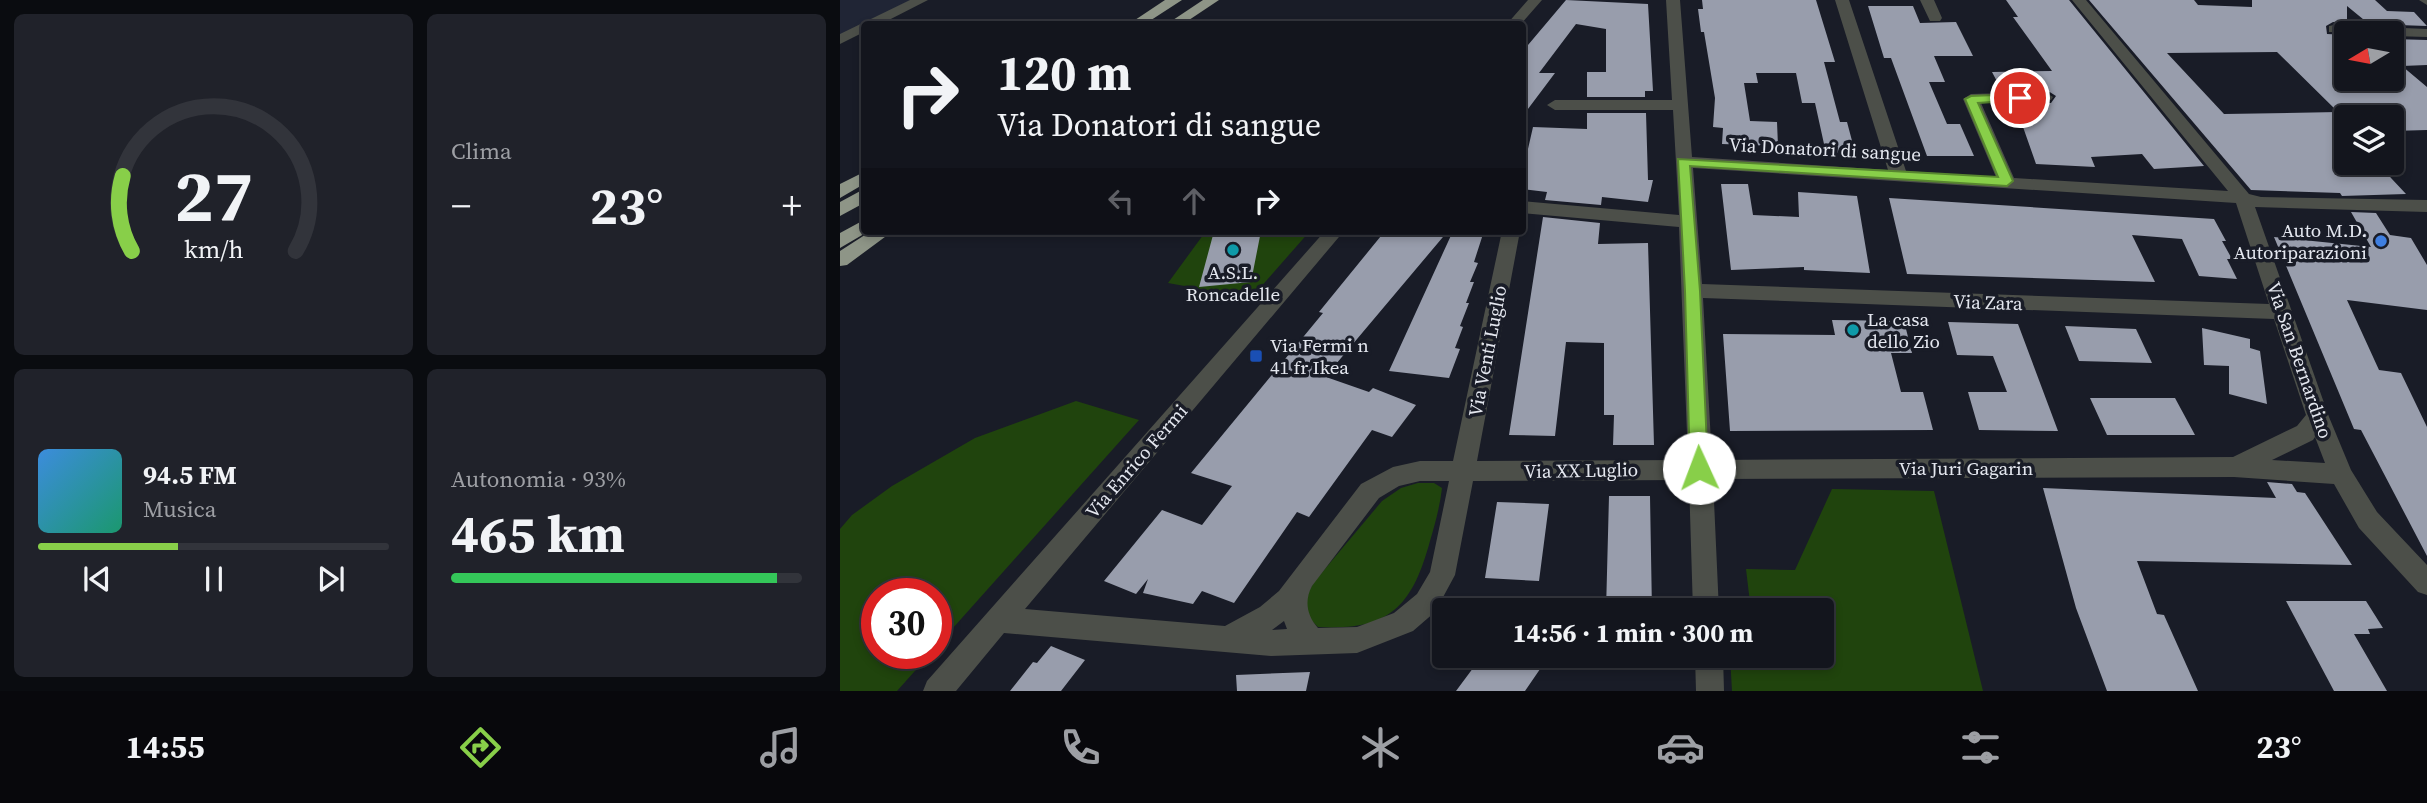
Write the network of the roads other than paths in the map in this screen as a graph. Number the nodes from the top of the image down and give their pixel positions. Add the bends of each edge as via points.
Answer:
1 (921, 0) edge
2 (1175, 0) edge
3 (1212, 0) edge
4 (1535, 0) edge
5 (1673, 0) edge
6 (1842, 0) edge
7 (1927, 0) edge
8 (2079, 0) edge
9 (1935, 18) dead end
10 (877, 21) edge
11 (1141, 21) edge
12 (1179, 21) edge
13 (1517, 21) edge
14 (861, 29) edge
15 (2404, 32) edge
16 (2427, 33) edge
17 (840, 40) edge
18 (2045, 97) dead end
19 (1679, 104) junction
20 (1555, 105) dead end
21 (1683, 162) junction
22 (1898, 174) junction
23 (861, 179) edge
24 (2007, 181) junction
25 (840, 192) edge
26 (861, 197) edge
27 (2243, 198) junction
28 (2427, 206) edge
29 (1526, 207) edge
30 (840, 210) edge
31 (1688, 222) junction
32 (861, 228) edge
33 (878, 235) edge
34 (1332, 235) edge
35 (1510, 235) edge
36 (840, 242) edge
37 (840, 260) edge
38 (1693, 291) junction
39 (2284, 312) junction
40 (2318, 417) junction
41 (2234, 467) junction
42 (1699, 468) junction
43 (1463, 472) junction
44 (2341, 474) junction
45 (2427, 583) edge
46 (1295, 594) junction
47 (1705, 598) edge
48 (999, 620) junction
49 (1223, 640) junction
50 (1314, 643) junction
51 (1709, 668) edge
52 (937, 691) edge
53 (1710, 691) edge

1 - 10 street
2 - 11 highway
3 - 12 highway
4 - 13 street
5 - 19 street
6 - 22 street
7 - 9 street
8 - 27 street, Via San Bernardino
14 - 17 street
15 - 16 street
18 - 24 street via 1971,99
19 - 20 street
19 - 21 street
21 - 22 street, Via Donatori di sangue
21 - 31 street
22 - 24 street, Via Donatori di sangue
23 - 25 highway
24 - 27 street, Via Donatori di sangue
26 - 30 highway
27 - 28 street, Via Donatori di sangue
27 - 39 street, Via San Bernardino
29 - 31 street
31 - 38 street
32 - 36 highway
33 - 37 highway
34 - 48 street, Via Enrico Fermi
35 - 43 street, Via Venti Luglio
38 - 39 street, Via Zara
38 - 42 street
39 - 40 street, Via San Bernardino
40 - 41 street, Via Juri Gagarin via 2305,433
40 - 44 street, Via San Bernardino
41 - 42 street, Via Juri Gagarin
41 - 44 street, Via Juri Gagarin
42 - 43 street, Via XX Luglio
42 - 47 street
43 - 46 street, Via XX Luglio via 1420,471 1393,477 1370,491
43 - 50 street via 1443,575 1426,603 1403,622 1357,639
44 - 45 street, Via San Bernardino via 2368,520
46 - 49 street, Via XX Luglio via 1268,617
46 - 50 street via 1293,614 1300,630
48 - 49 street
48 - 52 street, Via Enrico Fermi
49 - 50 street
51 - 53 street

